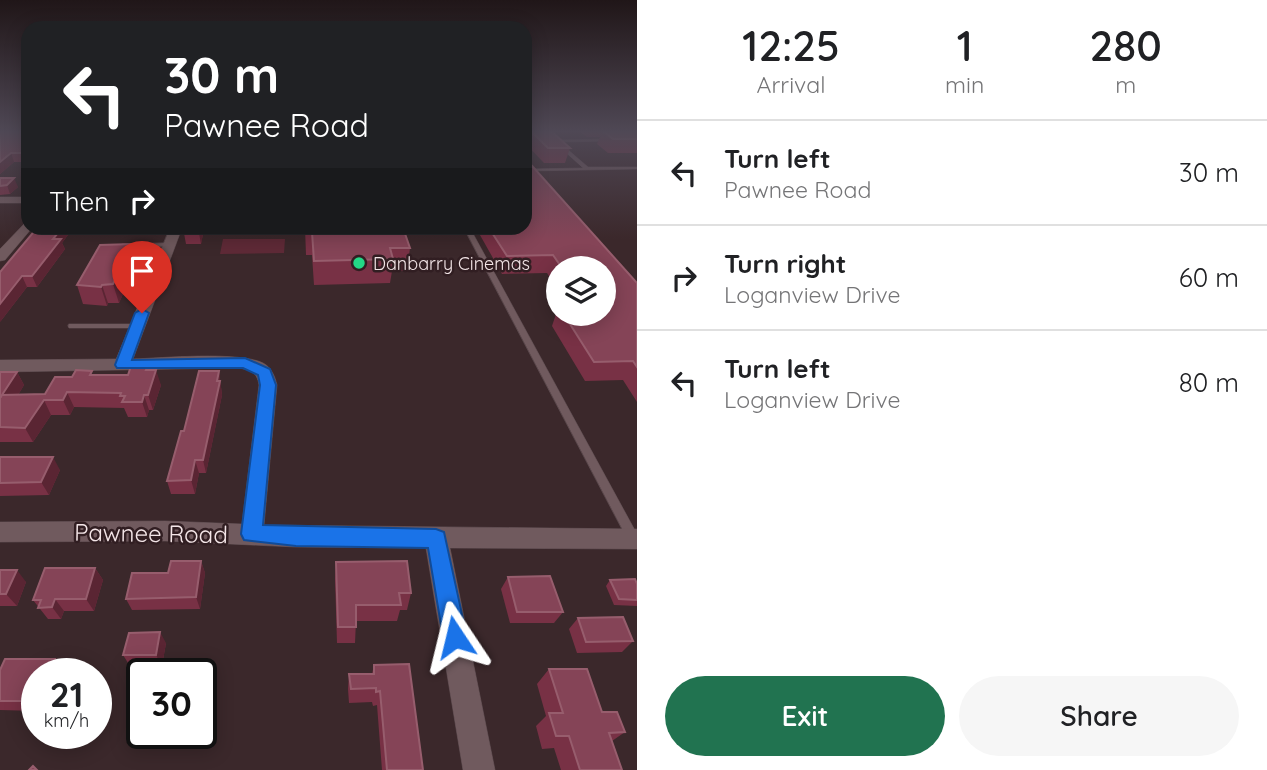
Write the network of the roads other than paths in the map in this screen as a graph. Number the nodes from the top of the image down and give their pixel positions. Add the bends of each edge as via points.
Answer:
1 (585, 167) edge
2 (532, 168) edge
3 (637, 168) edge
4 (587, 169) junction
5 (532, 174) edge
6 (536, 178) edge
7 (0, 200) edge
8 (21, 200) edge
9 (21, 234) edge
10 (173, 235) edge
11 (471, 235) edge
12 (169, 245) junction
13 (114, 246) edge
14 (0, 257) edge
15 (72, 326) dead end
16 (137, 326) junction
17 (122, 365) junction
18 (0, 366) edge
19 (0, 533) edge
20 (252, 534) junction
21 (436, 538) junction
22 (635, 539) edge
23 (479, 770) edge

1 - 4 lane
2 - 4 lane
3 - 4 lane
5 - 6 lane
7 - 8 street
9 - 14 street
10 - 12 street
11 - 22 lane
12 - 13 lane
12 - 16 street
15 - 16 lane
16 - 17 street
17 - 18 street
17 - 20 street via 245,363 265,373 268,385
19 - 20 street, Pawnee Road
20 - 21 street, Pawnee Road
21 - 22 street, Pawnee Road
21 - 23 street

